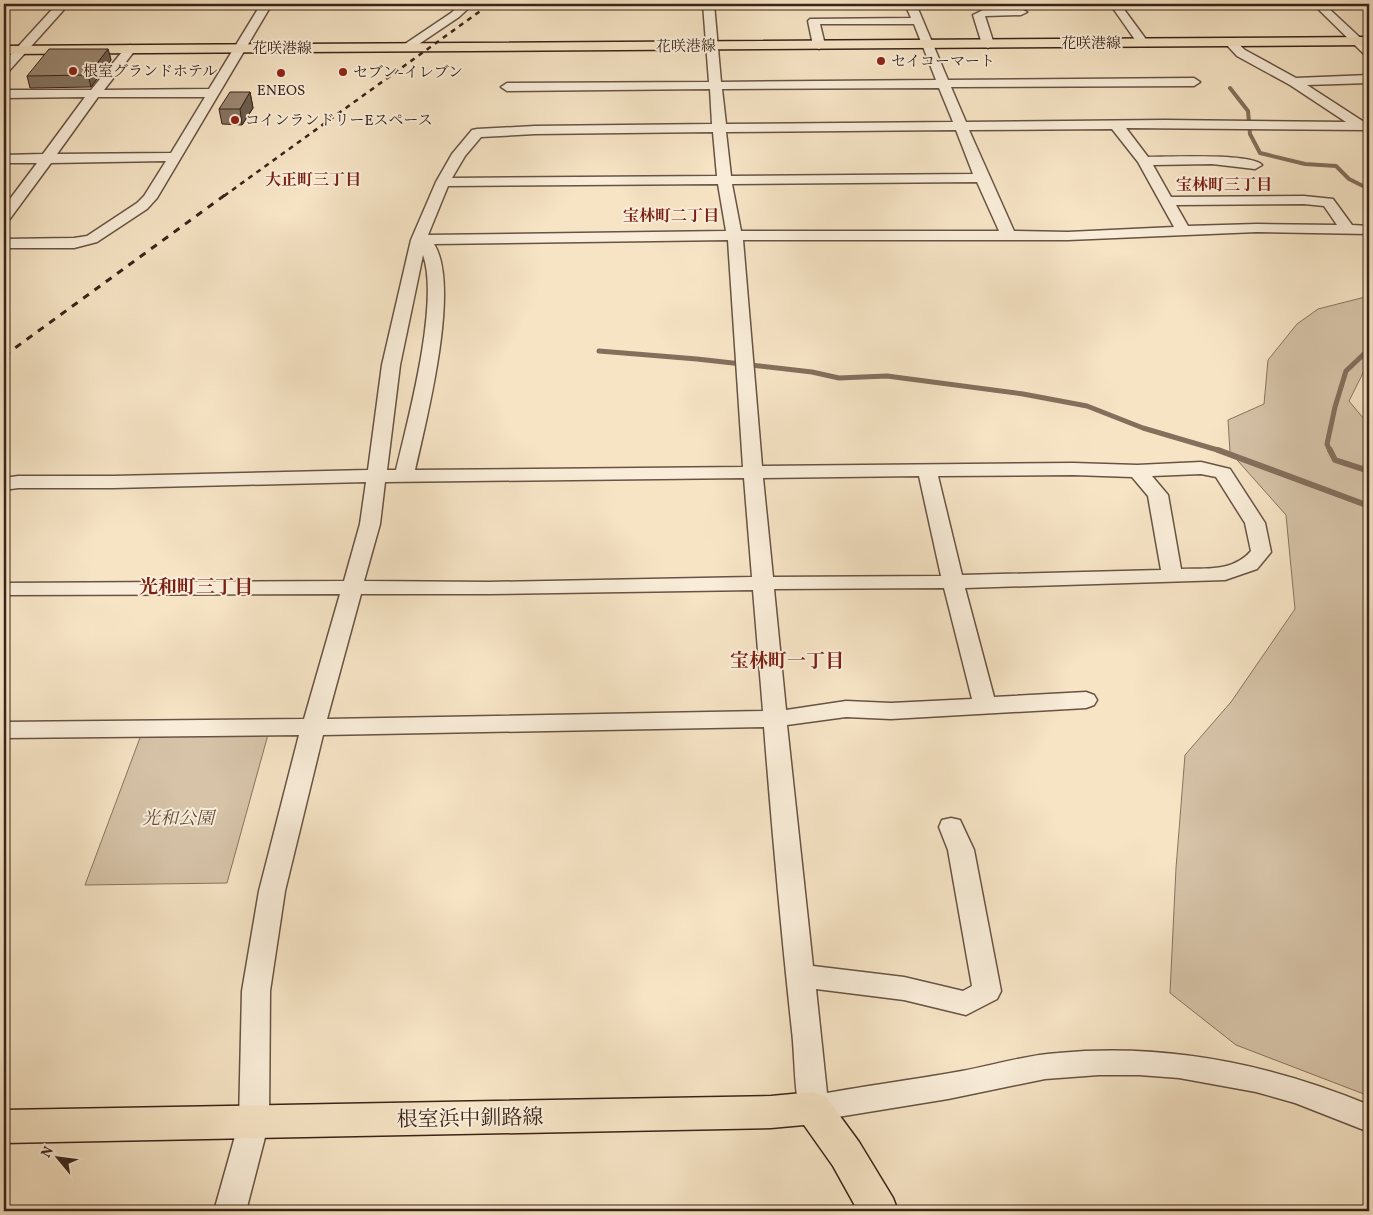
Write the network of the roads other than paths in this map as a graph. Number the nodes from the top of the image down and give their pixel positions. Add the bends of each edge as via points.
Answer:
1 (62, 4) edge
2 (266, 4) edge
3 (467, 4) edge
4 (590, 4) edge
5 (708, 4) edge
6 (910, 4) edge
7 (1115, 4) edge
8 (1318, 4) edge
9 (541, 5) edge
10 (1021, 12) dead end
11 (918, 21) junction
12 (1362, 41) edge
13 (1142, 42) junction
14 (1230, 42) junction
15 (928, 44) junction
16 (988, 44) junction
17 (713, 45) junction
18 (819, 45) junction
19 (406, 48) junction
20 (238, 49) junction
21 (4, 50) edge
22 (21, 50) junction
23 (130, 50) junction
24 (1369, 52) edge
25 (4, 69) edge
26 (1369, 79) edge
27 (1194, 82) dead end
28 (1294, 82) junction
29 (944, 83) junction
30 (716, 85) junction
31 (507, 87) dead end
32 (213, 93) junction
33 (4, 94) edge
34 (94, 94) junction
35 (1117, 126) junction
36 (1365, 126) edge
37 (962, 128) junction
38 (720, 129) junction
39 (48, 158) junction
40 (175, 158) junction
41 (4, 159) edge
42 (1144, 161) junction
43 (1255, 165) dead end
44 (982, 178) junction
45 (724, 179) junction
46 (443, 182) junction
47 (1167, 201) junction
48 (4, 217) edge
49 (1347, 229) junction
50 (1369, 230) edge
51 (1184, 232) junction
52 (1008, 235) junction
53 (735, 237) junction
54 (419, 240) junction
55 (4, 244) edge
56 (927, 471) junction
57 (1137, 471) junction
58 (753, 472) junction
59 (404, 475) junction
60 (376, 476) junction
61 (4, 484) edge
62 (1172, 576) junction
63 (953, 582) junction
64 (763, 583) junction
65 (353, 588) junction
66 (4, 589) edge
67 (1086, 700) dead end
68 (986, 706) junction
69 (775, 719) junction
70 (313, 728) junction
71 (4, 730) edge
72 (951, 827) dead end
73 (800, 976) junction
74 (813, 1108) junction
75 (1369, 1119) edge
76 (254, 1122) junction
77 (4, 1127) edge
78 (230, 1211) edge
79 (879, 1211) edge

1 - 22 street
2 - 20 street
3 - 19 street
4 - 9 street
5 - 17 street
6 - 11 street
7 - 13 street
8 - 12 street
10 - 16 street via 985,12 979,15
11 - 15 street
11 - 18 street via 814,21
12 - 14 main road, 花咲港線
12 - 24 street
13 - 14 main road, 花咲港線
13 - 16 main road, 花咲港線
14 - 28 street via 1241,53
15 - 16 main road, 花咲港線
15 - 18 main road, 花咲港線
15 - 29 street
17 - 18 main road, 花咲港線
17 - 19 main road, 花咲港線
17 - 30 street
19 - 20 main road, 花咲港線
20 - 23 main road, 花咲港線
20 - 32 street
21 - 22 main road, 花咲港線
22 - 23 main road, 花咲港線
22 - 25 street
23 - 34 street
26 - 28 street
27 - 29 street
28 - 36 street
29 - 30 street
29 - 37 street
30 - 31 street
30 - 38 street
32 - 34 street
32 - 40 street
33 - 34 street
34 - 39 street
35 - 36 street
35 - 37 street
35 - 42 street
37 - 38 street
37 - 44 street
38 - 45 street
38 - 46 street via 477,133 459,154
39 - 40 street
39 - 41 street
39 - 48 street
40 - 55 street via 142,206 92,239 74,244
42 - 43 street via 1212,160
42 - 47 street
44 - 45 street
44 - 52 street
45 - 46 street
45 - 53 street
46 - 54 street
47 - 49 street via 1328,202
47 - 51 street
49 - 50 street
49 - 51 street via 1256,228
51 - 52 street
52 - 53 street
53 - 54 street
53 - 58 street
54 - 59 street via 428,248 435,268 434,300 428,370
54 - 60 street via 391,365
56 - 57 street
56 - 58 street
56 - 63 street
57 - 62 street via 1158,495
57 - 62 street via 1201,468 1223,473 1255,523 1261,552 1250,565 1225,574
58 - 59 street
58 - 64 street
59 - 60 street
60 - 61 street
60 - 65 street via 370,524
62 - 63 street
63 - 64 street
63 - 68 street
64 - 65 street
64 - 69 street
65 - 66 street
65 - 70 street
67 - 68 street
68 - 69 street via 846,709
69 - 70 street
69 - 73 street
70 - 71 street
70 - 76 street via 272,891 256,991
72 - 73 street via 961,850 987,991 966,1002 924,991
73 - 74 street
74 - 75 street via 1058,1065 1128,1062 1207,1068 1252,1077
74 - 76 main road, 根室浜中釧路線 via 762,1112
74 - 79 main road via 846,1154
76 - 77 main road, 根室浜中釧路線
76 - 78 street

